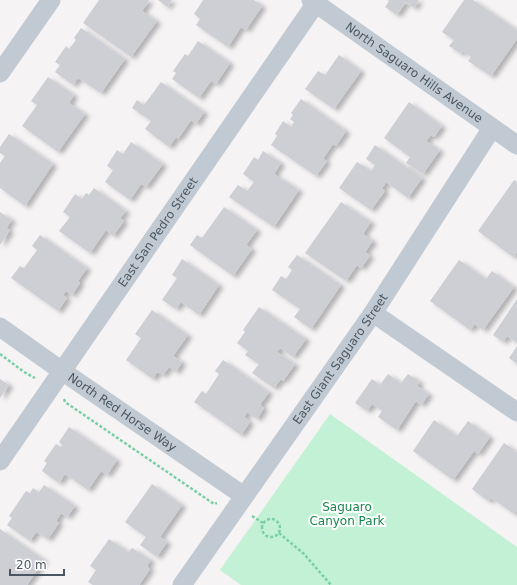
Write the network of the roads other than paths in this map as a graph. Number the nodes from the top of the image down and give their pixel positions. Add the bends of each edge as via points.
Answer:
1 (51, 0) edge
2 (314, 2) edge
3 (6, 51) edge
4 (0, 73) edge
5 (492, 128) junction
6 (517, 145) edge
7 (373, 313) junction
8 (0, 327) edge
9 (62, 371) junction
10 (517, 412) edge
11 (0, 460) edge
12 (246, 504) junction
13 (182, 585) edge

1 - 3 street
2 - 5 street, North Saguaro Hills Avenue
2 - 9 street, East San Pedro Street
3 - 4 street
5 - 6 street, North Saguaro Hills Avenue
5 - 7 street, East Giant Saguaro Street
7 - 10 street
7 - 12 street, East Giant Saguaro Street
8 - 9 street, North Red Horse Way
9 - 11 street, East San Pedro Street
9 - 12 street, North Red Horse Way
12 - 13 street, East Giant Saguaro Street

